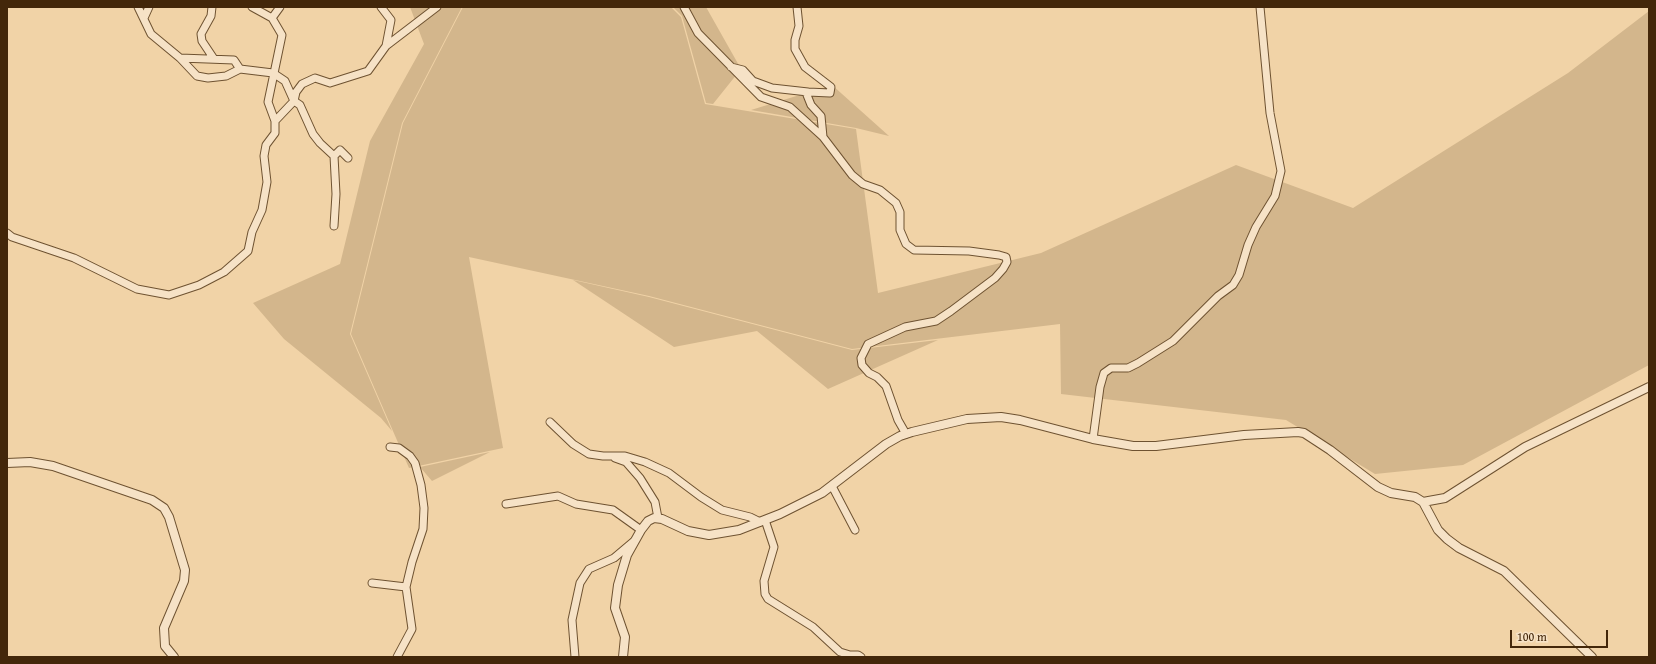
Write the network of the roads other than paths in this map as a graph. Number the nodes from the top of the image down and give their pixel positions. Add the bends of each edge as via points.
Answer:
1 (138, 7) edge
2 (149, 7) edge
3 (212, 7) edge
4 (252, 7) edge
5 (280, 7) edge
6 (381, 7) edge
7 (437, 7) edge
8 (684, 7) edge
9 (797, 7) edge
10 (1260, 7) edge
11 (144, 18) junction
12 (272, 18) junction
13 (386, 46) junction
14 (180, 58) junction
15 (214, 59) junction
16 (730, 66) junction
17 (240, 69) junction
18 (273, 73) junction
19 (808, 92) junction
20 (294, 101) junction
21 (276, 121) junction
22 (823, 137) junction
23 (334, 156) junction
24 (348, 158) dead end
25 (334, 226) dead end
26 (7, 233) edge
27 (1649, 387) edge
28 (550, 422) dead end
29 (906, 434) junction
30 (1093, 439) junction
31 (390, 447) dead end
32 (608, 456) junction
33 (7, 463) edge
34 (832, 486) junction
35 (1423, 502) junction
36 (506, 504) dead end
37 (658, 518) junction
38 (763, 521) junction
39 (641, 530) junction
40 (855, 530) dead end
41 (634, 542) junction
42 (372, 583) dead end
43 (406, 587) junction
44 (174, 657) edge
45 (397, 657) edge
46 (575, 657) edge
47 (623, 657) edge
48 (862, 657) edge
49 (1592, 657) edge

1 - 11 street
2 - 11 street
3 - 15 street via 211,16 201,34 202,41
4 - 12 street
5 - 12 street
6 - 13 street via 391,20
7 - 13 street
8 - 16 street via 698,33
9 - 19 street via 799,26 795,49 805,67 827,83 832,90 830,93
10 - 30 street via 1270,113 1281,171 1274,196 1256,227 1234,285 1218,296 1173,341 1138,364 1128,368 1111,368 1104,373
11 - 14 street via 151,34
12 - 18 street via 282,36
13 - 20 street via 368,71 330,83 315,78 302,84 296,92
14 - 15 street
14 - 17 street via 197,76 226,76
15 - 17 street via 234,60
16 - 19 street via 743,70 753,81 772,88
16 - 22 street via 761,97 790,107
17 - 18 street
18 - 20 street via 285,81
18 - 21 street via 268,102
19 - 22 street via 807,99 821,116
20 - 21 street
20 - 23 street via 300,106 317,139
21 - 26 street via 275,133 266,145 264,156 267,182 262,210 252,232 248,251 224,272 199,285 169,295 137,289 94,267
22 - 29 street via 852,174 863,184 880,190 896,204 900,212 902,237 914,250 969,251 1006,257 1007,262 1003,269 994,278 936,321 905,327 868,344 861,358 862,366 886,386
23 - 24 street via 340,150
23 - 25 street
27 - 35 street via 1525,446 1445,498
28 - 32 street via 584,452
29 - 30 street via 967,420 1001,417
29 - 34 street via 886,444
30 - 35 street via 1119,444 1156,446 1244,435 1304,433 1378,487 1391,493 1415,497
31 - 43 street via 399,448 415,463 424,508 423,529
32 - 37 street via 626,462 640,478 655,502
32 - 38 street via 635,458 669,473 722,510
33 - 44 street via 30,462 53,466 152,500 164,508 184,570 184,581 164,628 165,646
34 - 38 street via 800,505
34 - 40 street
35 - 49 street via 1438,530 1447,540 1504,571
36 - 39 street via 558,496 576,504 613,510
37 - 38 street via 695,533 709,535 732,532
37 - 39 street via 648,521
38 - 48 street via 774,547 764,582 768,599 813,627 840,652
39 - 41 street
41 - 46 street via 614,558 590,569 580,583 572,620
41 - 47 street via 621,572 615,603 616,614 625,637
42 - 43 street
43 - 45 street via 412,629

